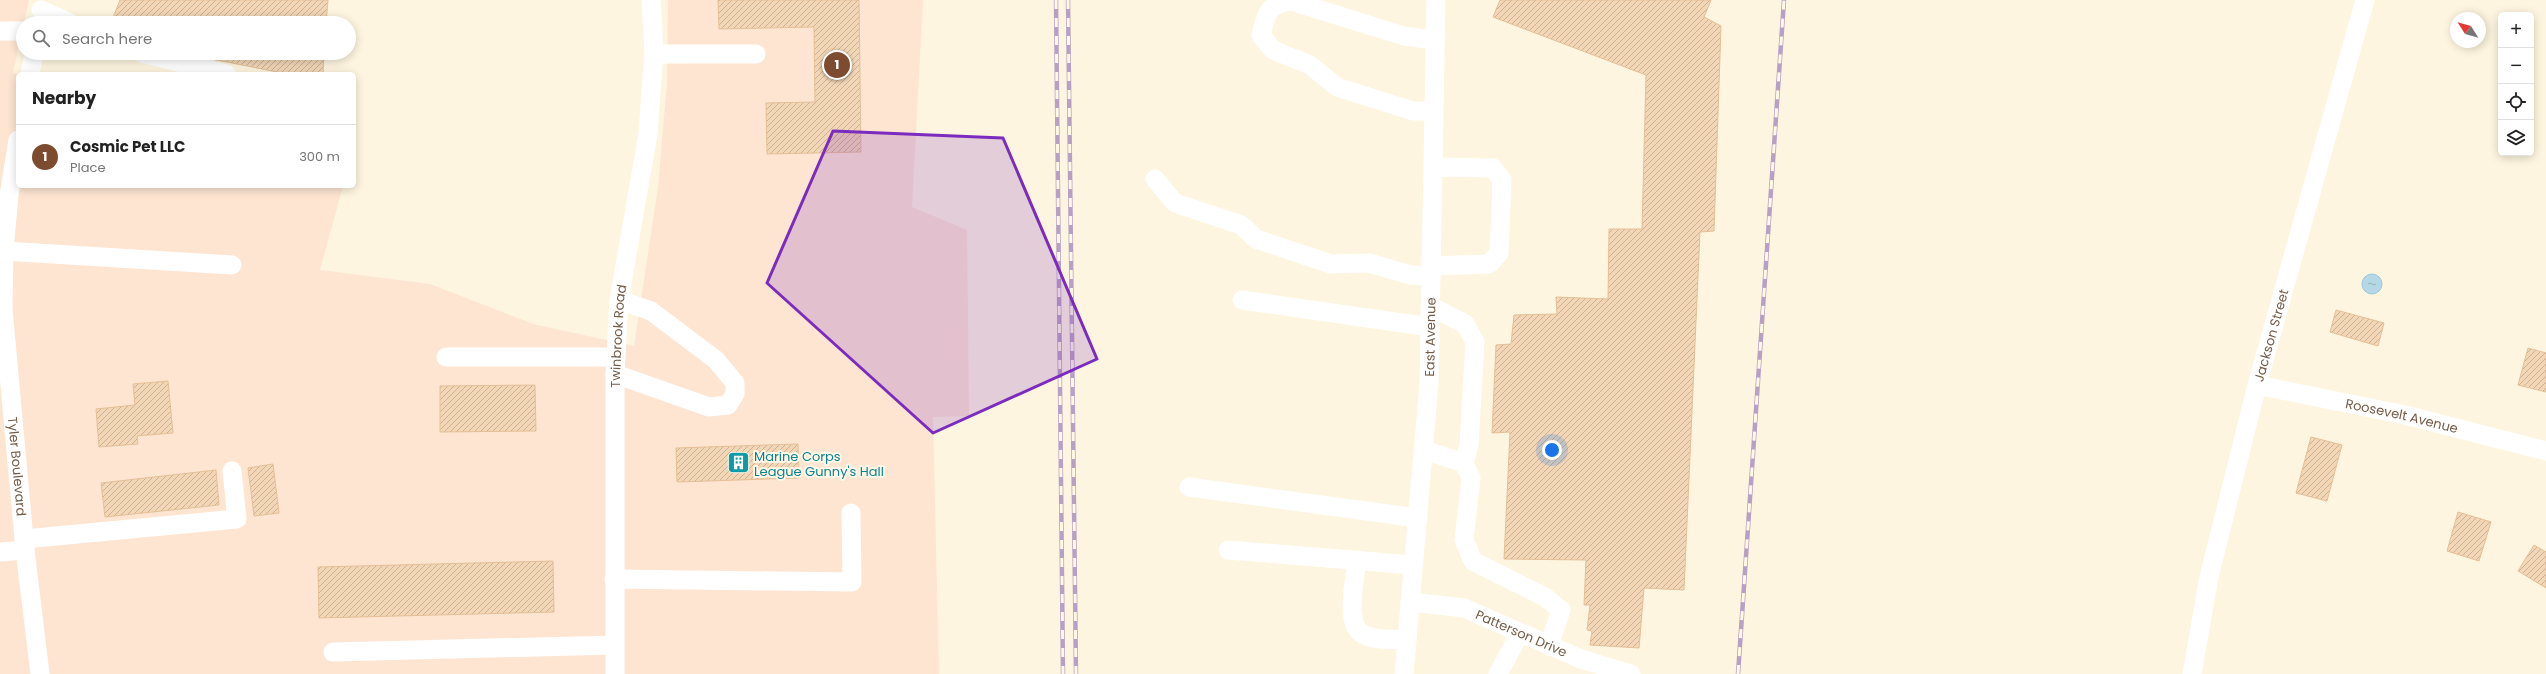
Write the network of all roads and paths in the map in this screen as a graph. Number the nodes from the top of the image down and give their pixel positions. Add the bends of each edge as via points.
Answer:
1 (651, 0) edge
2 (1436, 0) edge
3 (2365, 0) edge
4 (42, 11) edge
5 (54, 16) edge
6 (0, 31) edge
7 (16, 31) edge
8 (1435, 40) junction
9 (654, 54) junction
10 (756, 54) dead end
11 (33, 60) edge
12 (170, 60) edge
13 (30, 72) edge
14 (218, 72) edge
15 (1434, 111) junction
16 (16, 149) edge
17 (1433, 167) junction
18 (1155, 178) dead end
19 (4, 204) edge
20 (4, 251) junction
21 (232, 265) dead end
22 (1431, 271) junction
23 (619, 300) junction
24 (1242, 300) dead end
25 (1430, 306) junction
26 (1430, 327) junction
27 (446, 357) dead end
28 (615, 365) junction
29 (4, 372) edge
30 (2257, 385) junction
31 (1424, 450) junction
32 (2546, 451) edge
33 (1464, 462) junction
34 (232, 471) dead end
35 (1189, 487) dead end
36 (851, 513) dead end
37 (1418, 518) junction
38 (24, 544) junction
39 (1228, 550) dead end
40 (0, 552) edge
41 (1357, 560) junction
42 (1413, 565) junction
43 (614, 579) junction
44 (1410, 602) junction
45 (1520, 633) junction
46 (1407, 640) junction
47 (614, 645) junction
48 (1549, 646) junction
49 (333, 652) dead end
50 (40, 674) edge
51 (615, 674) edge
52 (1404, 674) edge
53 (1498, 674) edge
54 (1631, 674) edge
55 (2192, 674) edge

1 - 9 street, Twinbrook Road
2 - 8 street, East Avenue
3 - 30 street, Jackson Street
4 - 5 street
6 - 7 street
8 - 15 street, East Avenue
8 - 15 street via 1404,36 1292,1 1277,3 1267,12 1261,35 1274,50 1310,65 1337,87 1413,111
9 - 10 street
9 - 23 street, Twinbrook Road via 648,134
11 - 13 street
12 - 14 street
15 - 17 street, East Avenue
16 - 19 street, Tyler Boulevard
17 - 22 street, East Avenue
17 - 22 street via 1493,168 1502,180 1499,253 1489,264
18 - 22 street via 1175,204 1241,225 1256,239 1331,264 1369,263 1411,275
19 - 20 street, Tyler Boulevard
20 - 21 street
20 - 29 street, Tyler Boulevard
22 - 25 street, East Avenue
23 - 28 street, Twinbrook Road
23 - 28 street via 651,311 716,360 735,383 735,394 728,405 709,407
24 - 26 street
25 - 26 street, East Avenue
25 - 33 street via 1466,324 1475,342 1469,445
26 - 31 street, East Avenue
27 - 28 street
28 - 43 street, Twinbrook Road
29 - 38 street, Tyler Boulevard
30 - 32 street, Roosevelt Avenue via 2404,415
30 - 55 street, Jackson Street via 2209,577
31 - 33 street
31 - 37 street, East Avenue
33 - 48 street via 1471,478 1464,540 1473,561 1545,597 1561,610
34 - 38 street via 237,519
35 - 37 street
36 - 43 street via 852,582
37 - 42 street, East Avenue
38 - 40 street
38 - 50 street, Tyler Boulevard
39 - 41 street
41 - 42 street
41 - 46 street via 1351,616 1355,626 1361,634
42 - 44 street, East Avenue
43 - 47 street, Twinbrook Road
44 - 45 street, Patterson Drive via 1464,608
44 - 46 street, East Avenue
45 - 48 street, Patterson Drive
45 - 53 street
46 - 52 street, East Avenue
47 - 49 street
47 - 51 street, Twinbrook Road
48 - 54 street, Patterson Drive

